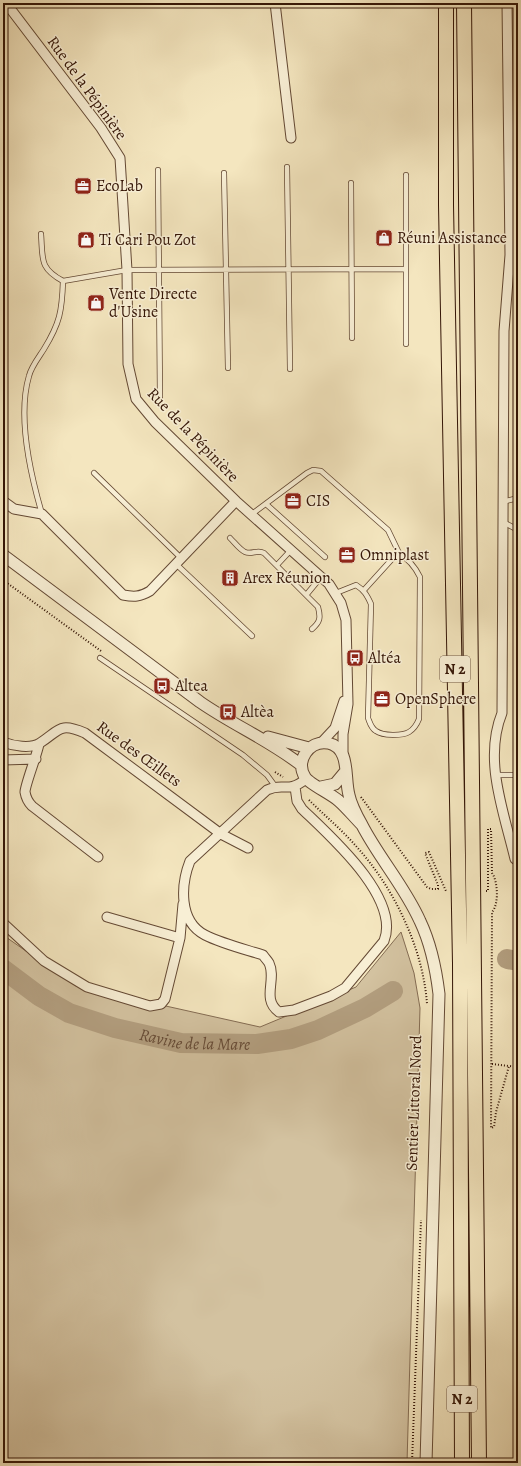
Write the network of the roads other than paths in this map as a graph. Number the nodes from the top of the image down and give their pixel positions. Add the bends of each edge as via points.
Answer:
1 (6, 3) edge
2 (275, 3) edge
3 (446, 3) edge
4 (464, 3) edge
5 (507, 3) edge
6 (291, 138) dead end
7 (287, 168) dead end
8 (158, 170) dead end
9 (224, 173) dead end
10 (406, 175) dead end
11 (351, 184) dead end
12 (41, 234) dead end
13 (406, 268) junction
14 (289, 269) junction
15 (352, 269) junction
16 (127, 270) junction
17 (158, 270) junction
18 (226, 270) junction
19 (63, 280) junction
20 (352, 338) dead end
21 (406, 344) dead end
22 (228, 368) dead end
23 (290, 369) dead end
24 (160, 397) dead end
25 (94, 473) dead end
26 (518, 498) edge
27 (236, 500) junction
28 (3, 501) edge
29 (502, 502) junction
30 (266, 504) junction
31 (42, 514) junction
32 (252, 514) junction
33 (502, 522) junction
34 (518, 530) edge
35 (230, 538) dead end
36 (291, 550) junction
37 (3, 555) edge
38 (400, 555) junction
39 (325, 558) dead end
40 (178, 561) junction
41 (278, 565) junction
42 (321, 577) junction
43 (364, 590) junction
44 (336, 593) junction
45 (307, 594) junction
46 (312, 629) dead end
47 (252, 636) dead end
48 (100, 658) dead end
49 (347, 686) junction
50 (256, 734) junction
51 (3, 742) edge
52 (321, 743) junction
53 (39, 744) junction
54 (309, 748) junction
55 (343, 754) junction
56 (36, 759) junction
57 (3, 760) edge
58 (301, 765) junction
59 (345, 772) junction
60 (495, 775) junction
61 (518, 775) edge
62 (306, 778) junction
63 (275, 786) junction
64 (295, 787) junction
65 (321, 787) junction
66 (362, 825) junction
67 (221, 834) junction
68 (248, 848) dead end
69 (98, 858) dead end
70 (515, 859) dead end
71 (183, 895) junction
72 (107, 917) dead end
73 (3, 923) edge
74 (180, 938) junction
75 (462, 1335) junction
76 (426, 1463) edge
77 (454, 1463) edge
78 (462, 1463) edge
79 (480, 1463) edge

1 - 16 street, Rue de la Pépinière via 101,128 120,158
2 - 6 street
3 - 75 highway, N 2 via 446,213 460,963
4 - 79 highway, N 2
5 - 29 street via 510,255 504,331
7 - 14 lane
8 - 17 lane
9 - 18 lane
10 - 13 lane
11 - 15 lane
12 - 19 lane via 45,267 51,274
13 - 15 lane
13 - 21 lane
14 - 15 lane
14 - 18 lane
14 - 23 lane
15 - 20 lane
16 - 17 lane
16 - 19 lane
16 - 27 street, Rue de la Pépinière via 128,364 136,399 155,422
17 - 18 lane
17 - 24 lane
18 - 22 lane
19 - 31 lane via 60,318 55,332 29,374 25,395 24,417 32,475
25 - 40 lane
26 - 29 lane
27 - 32 street, Rue de la Pépinière
27 - 40 street
28 - 31 street via 14,509
29 - 33 street
30 - 32 lane
30 - 38 lane via 313,470 321,471 388,530
30 - 39 lane
31 - 40 street via 124,595 142,596 150,591
32 - 36 street, Rue de la Pépinière
33 - 34 lane
33 - 60 street via 502,713 495,733
35 - 41 lane via 244,551 261,551
36 - 41 lane
36 - 42 street, Rue de la Pépinière
37 - 50 street via 200,702
38 - 43 lane via 392,558
38 - 43 lane via 417,572 421,586 419,719 410,732 381,734 370,725 368,718 371,604
40 - 47 lane
41 - 45 lane
42 - 44 street, Rue de la Pépinière
42 - 45 lane
43 - 44 lane via 356,585
44 - 49 street, Rue de la Pépinière via 346,620
45 - 46 lane via 318,607 320,615 319,622
48 - 63 lane via 243,754 267,775
49 - 52 street via 335,728
49 - 55 street, Rue de la Pépinière via 348,704
50 - 54 street
50 - 58 street
51 - 53 street via 28,747
52 - 54 street
52 - 55 street via 334,745
53 - 56 street
53 - 67 street, Rue des Œillets via 55,730 62,728 85,733
54 - 58 street via 303,756
55 - 59 street via 346,762
56 - 57 street
56 - 69 street via 25,791 27,799 32,806
58 - 62 street
59 - 65 street via 335,784
59 - 66 street via 349,795
60 - 61 lane
60 - 70 street
62 - 64 street
62 - 65 street via 312,784
63 - 64 street
63 - 67 street via 267,790
64 - 71 street via 297,801 302,809 360,868 377,896 386,921 388,932 384,941 345,988 302,1007 279,1012 271,1003 269,996 271,976 269,964 263,955 204,934 187,912
65 - 66 street
66 - 76 street via 420,920 436,967 439,994
67 - 68 street, Rue des Œillets
67 - 71 street via 190,861 184,877
71 - 74 street
72 - 74 street
73 - 74 street via 44,961 87,987 150,1006 161,1004 165,999
75 - 77 highway
75 - 78 highway, N 2

